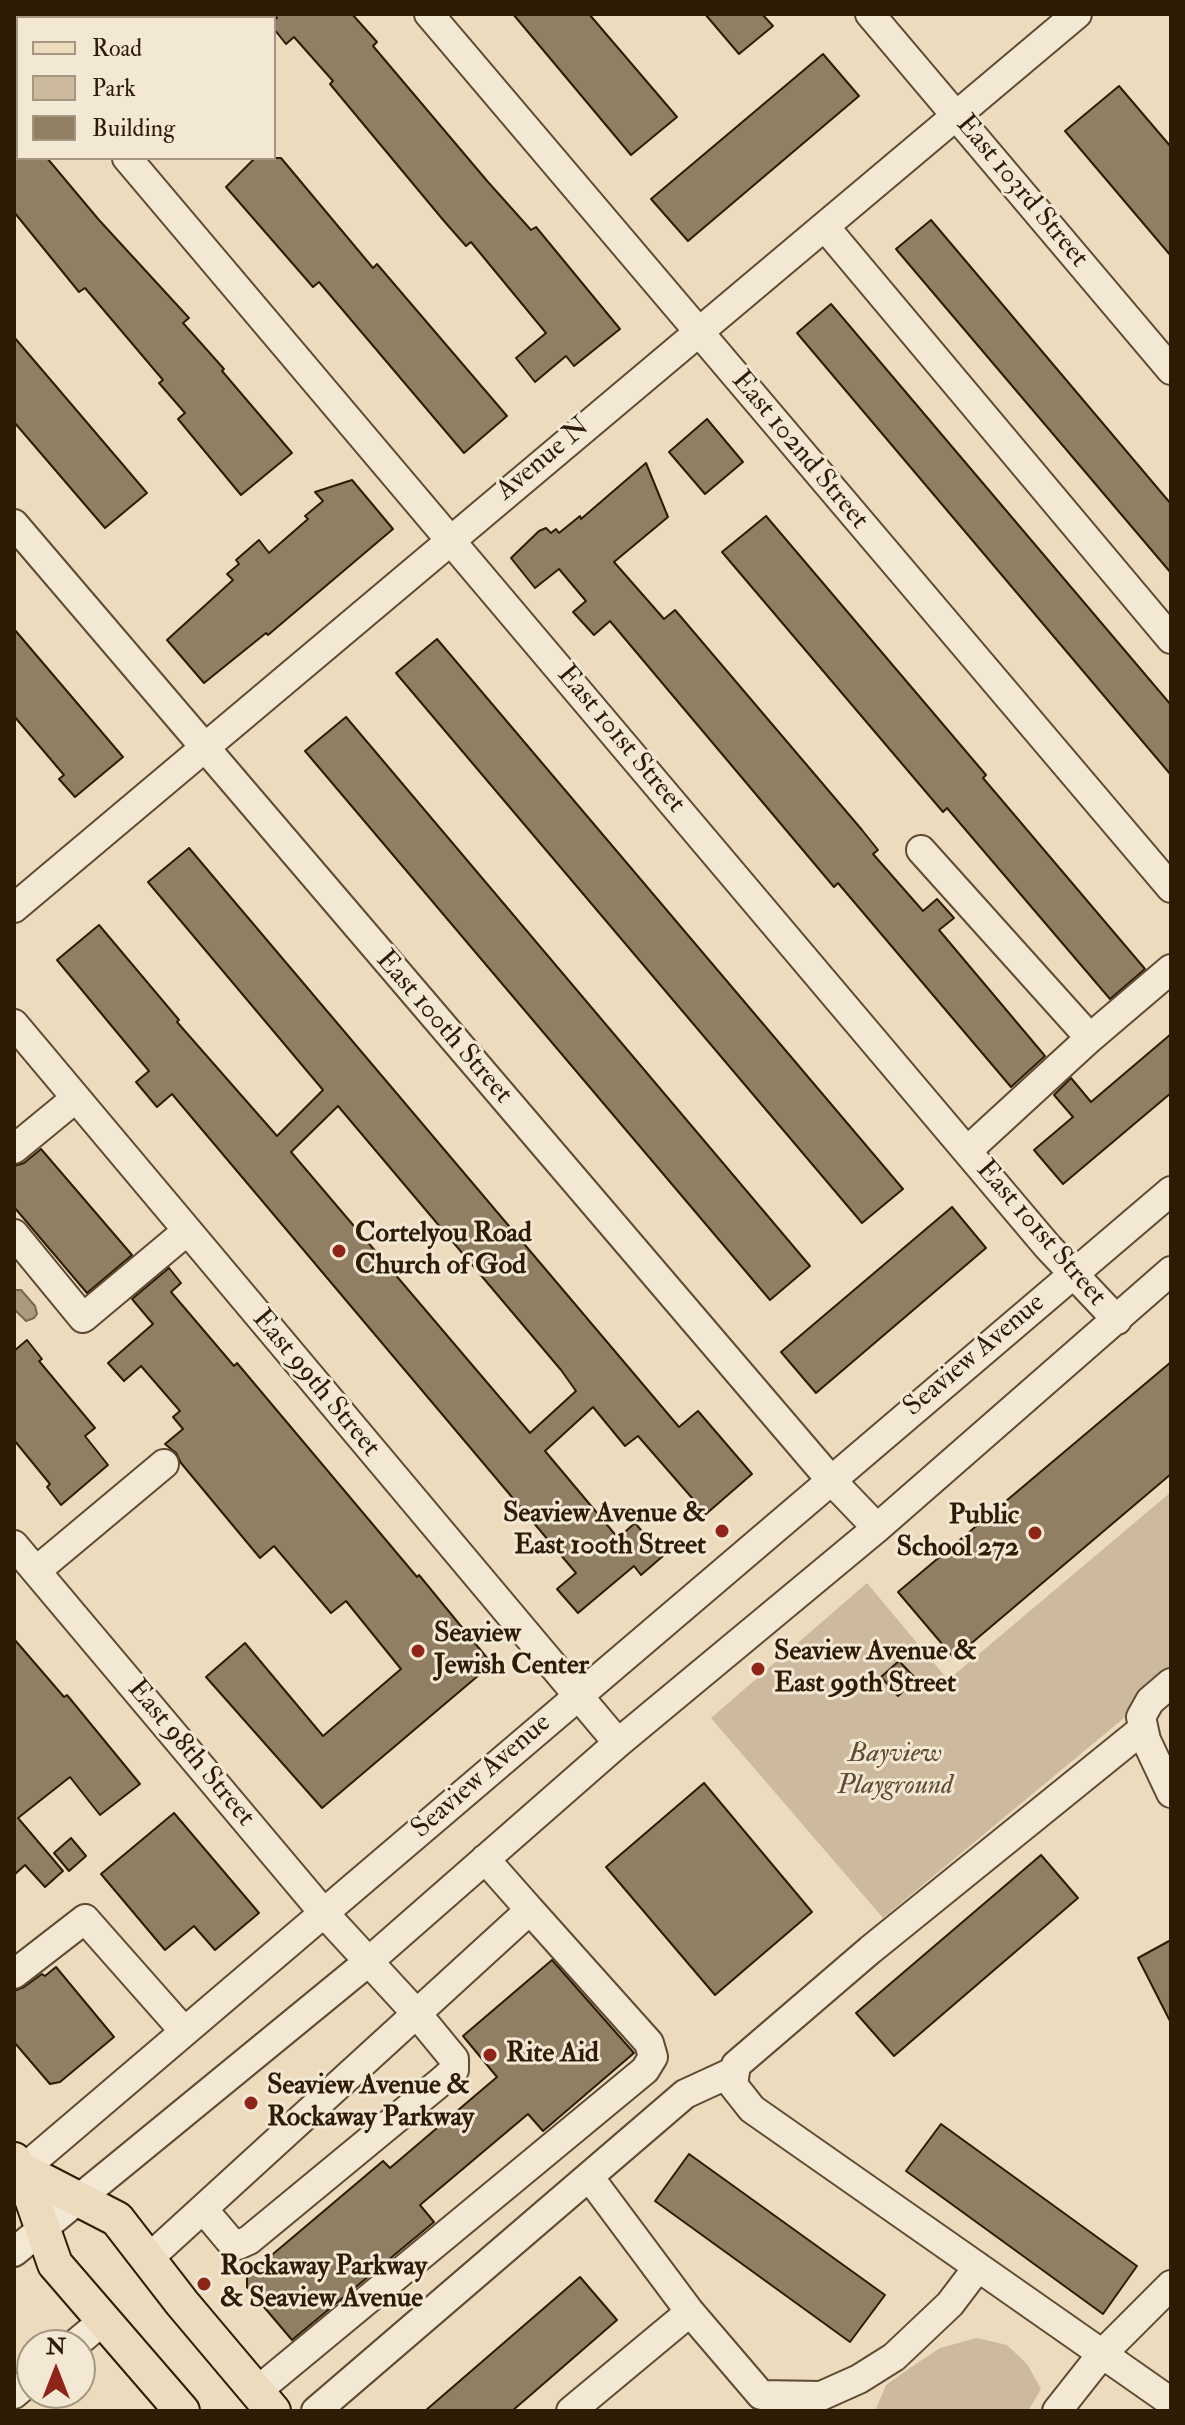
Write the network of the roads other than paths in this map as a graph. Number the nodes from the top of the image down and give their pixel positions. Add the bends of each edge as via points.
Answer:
1 (429, 14) edge
2 (870, 14) edge
3 (1077, 14) edge
4 (957, 116) junction
5 (129, 160) edge
6 (825, 227) junction
7 (697, 331) junction
8 (1171, 370) edge
9 (14, 524) edge
10 (450, 539) junction
11 (1171, 639) edge
12 (204, 747) junction
13 (921, 850) dead end
14 (1171, 888) edge
15 (14, 908) edge
16 (1171, 969) edge
17 (14, 1024) edge
18 (1090, 1038) junction
19 (76, 1098) junction
20 (14, 1149) edge
21 (967, 1151) junction
22 (1171, 1191) edge
23 (187, 1231) junction
24 (14, 1234) edge
25 (1171, 1271) edge
26 (1072, 1274) junction
27 (1117, 1320) junction
28 (164, 1464) dead end
29 (830, 1479) junction
30 (877, 1528) junction
31 (14, 1545) edge
32 (36, 1571) junction
33 (1171, 1683) edge
34 (577, 1696) junction
35 (1143, 1729) junction
36 (618, 1743) junction
37 (1171, 1793) edge
38 (485, 1859) junction
39 (530, 1910) junction
40 (323, 1912) junction
41 (368, 1962) junction
42 (14, 1974) edge
43 (417, 2014) junction
44 (184, 2031) junction
45 (735, 2071) junction
46 (17, 2169) edge
47 (590, 2178) junction
48 (80, 2199) junction
49 (203, 2209) junction
50 (42, 2228) junction
51 (14, 2252) edge
52 (148, 2259) junction
53 (978, 2267) junction
54 (1171, 2285) edge
55 (690, 2312) junction
56 (104, 2320) junction
57 (93, 2329) edge
58 (1102, 2354) junction
59 (265, 2401) edge
60 (1171, 2402) edge
61 (767, 2403) edge
62 (182, 2411) edge
63 (316, 2411) edge
64 (571, 2411) edge
65 (1057, 2411) edge

1 - 7 street, East 102nd Street
2 - 4 street, East 103rd Street
3 - 4 street, Avenue N
4 - 6 street, Avenue N
4 - 8 street, East 103rd Street
5 - 10 street, East 101st Street
6 - 7 street, Avenue N
6 - 11 street
7 - 10 street, Avenue N
7 - 14 street, East 102nd Street
9 - 12 street, East 100th Street
10 - 12 street, Avenue N
10 - 21 street, East 101st Street
12 - 15 street, Avenue N
12 - 29 street, East 100th Street
13 - 18 street
16 - 18 street
17 - 19 street, East 99th Street
18 - 21 street
19 - 20 street
19 - 23 street, East 99th Street
21 - 26 street, East 101st Street
22 - 26 street, Seaview Avenue
23 - 24 street via 83,1318
23 - 34 street, East 99th Street
25 - 27 street
26 - 27 street, East 101st Street
26 - 29 street, Seaview Avenue
27 - 30 street
28 - 32 street
29 - 30 street, East 100th Street
29 - 34 street, Seaview Avenue
30 - 36 street
31 - 32 street, East 98th Street
32 - 40 street, East 98th Street
33 - 35 street via 1150,1701 1141,1717
34 - 36 street, East 99th Street
34 - 40 street, Seaview Avenue
35 - 37 street
35 - 45 street via 870,1950
36 - 38 street
38 - 39 street
38 - 41 street
39 - 43 street
39 - 59 street via 649,2043 653,2057 645,2070
40 - 41 street, East 98th Street
40 - 44 street, Seaview Avenue
41 - 43 street, East 98th Street
41 - 48 street
42 - 44 street via 85,1919
43 - 49 street
43 - 49 street, East 98th Street via 454,2059 454,2070 249,2240 238,2245 230,2241
44 - 46 street, Seaview Avenue
45 - 47 street via 685,2094
45 - 53 street via 733,2085 752,2109
46 - 48 main road
46 - 50 main road
47 - 55 street
47 - 63 street
48 - 50 street
48 - 52 main road via 117,2219
49 - 52 street
50 - 51 street
50 - 56 main road via 55,2264
52 - 59 main road
53 - 58 street
53 - 61 street via 950,2304 894,2357 821,2396
54 - 58 street
55 - 61 street
55 - 64 street
56 - 57 street
56 - 62 main road
58 - 60 street
58 - 65 street

